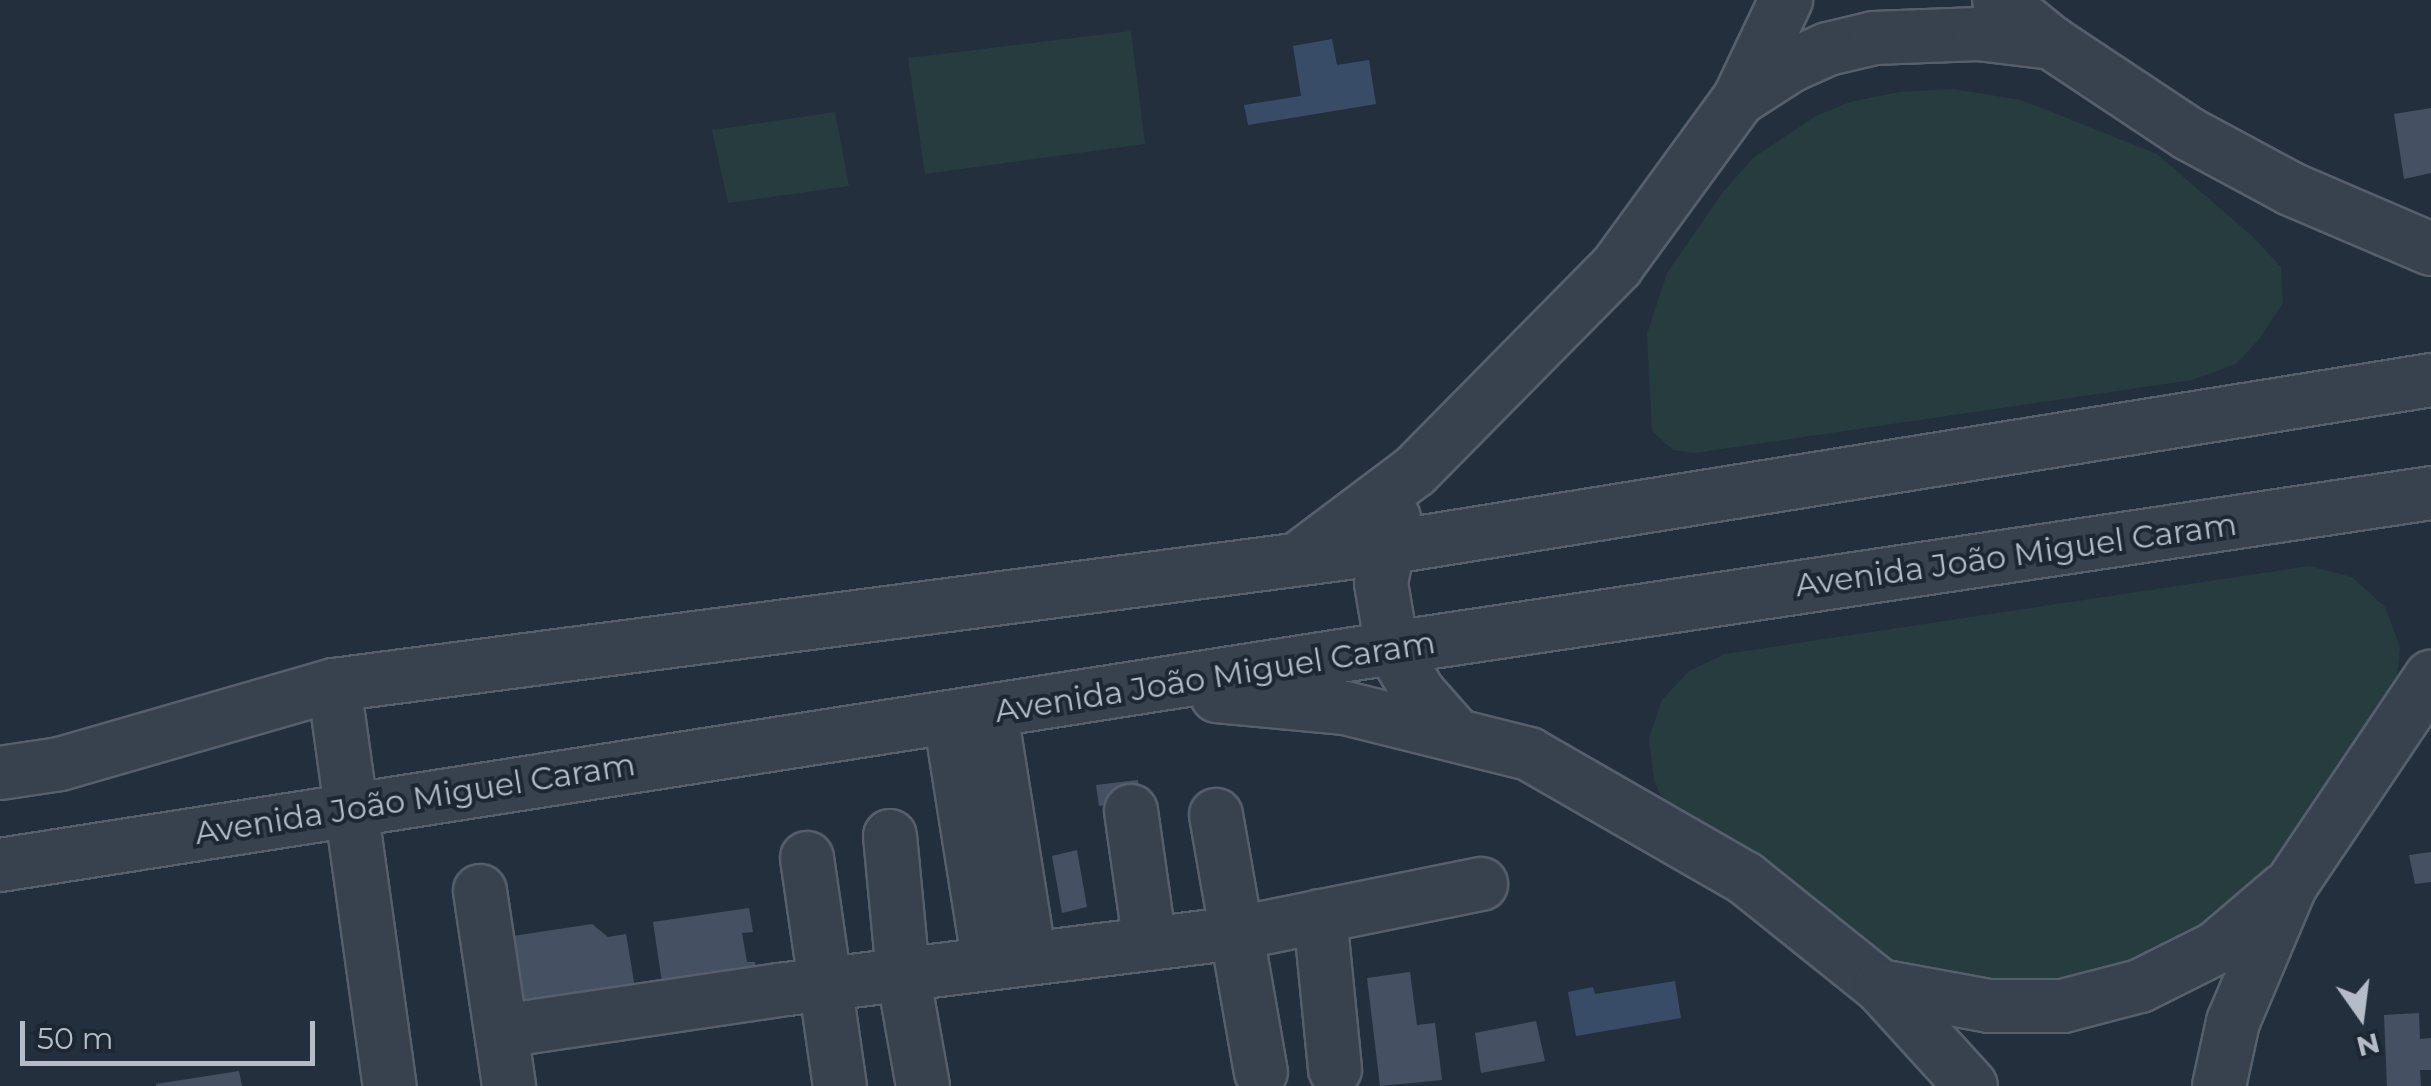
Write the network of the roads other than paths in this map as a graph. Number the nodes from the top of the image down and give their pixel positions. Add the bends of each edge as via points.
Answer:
1 (1786, 0) edge
2 (1999, 0) edge
3 (2052, 43) junction
4 (1740, 99) junction
5 (2431, 249) edge
6 (2431, 380) edge
7 (1415, 471) junction
8 (2431, 493) edge
9 (1386, 548) junction
10 (1302, 556) junction
11 (1392, 648) junction
12 (2431, 677) edge
13 (334, 685) junction
14 (1141, 690) junction
15 (970, 716) junction
16 (1456, 735) junction
17 (0, 772) edge
18 (352, 807) junction
19 (1131, 811) dead end
20 (1216, 815) dead end
21 (890, 836) dead end
22 (807, 858) dead end
23 (0, 865) edge
24 (1481, 884) dead end
25 (2290, 885) junction
26 (480, 891) dead end
27 (1320, 916) junction
28 (1238, 933) junction
29 (1150, 944) junction
30 (1010, 961) junction
31 (903, 974) junction
32 (822, 984) junction
33 (1880, 986) junction
34 (502, 1032) junction
35 (1335, 1069) dead end
36 (1261, 1072) dead end
37 (390, 1086) edge
38 (508, 1086) edge
39 (840, 1086) edge
40 (923, 1086) edge
41 (1972, 1086) edge
42 (2219, 1086) edge

1 - 4 street
2 - 3 street
3 - 4 street via 1978,34 1874,38 1790,66
3 - 5 street via 2189,134 2291,189
4 - 7 street via 1617,266
6 - 9 street
7 - 9 street
7 - 10 street
8 - 11 street, Avenida João Miguel Caram
9 - 10 street
9 - 11 street via 1381,583
10 - 13 street
11 - 14 street, Avenida João Miguel Caram
11 - 16 street via 1419,694
12 - 25 street
13 - 17 street via 60,764
13 - 18 street
14 - 15 street, Avenida João Miguel Caram
14 - 16 street via 1344,708
15 - 18 street, Avenida João Miguel Caram
15 - 30 street
16 - 33 street via 1530,754 1672,832 1745,878
18 - 23 street, Avenida João Miguel Caram
18 - 37 street
19 - 29 street
20 - 28 street
21 - 31 street
22 - 32 street
24 - 27 street
25 - 33 street via 2216,948 2140,986 2080,1002 1988,1006
25 - 42 street via 2233,1022
26 - 34 street
27 - 28 street
27 - 35 street
28 - 29 street
28 - 36 street
29 - 30 street
30 - 31 street
31 - 32 street
31 - 40 street
32 - 34 street
32 - 39 street
33 - 41 street
34 - 38 street

